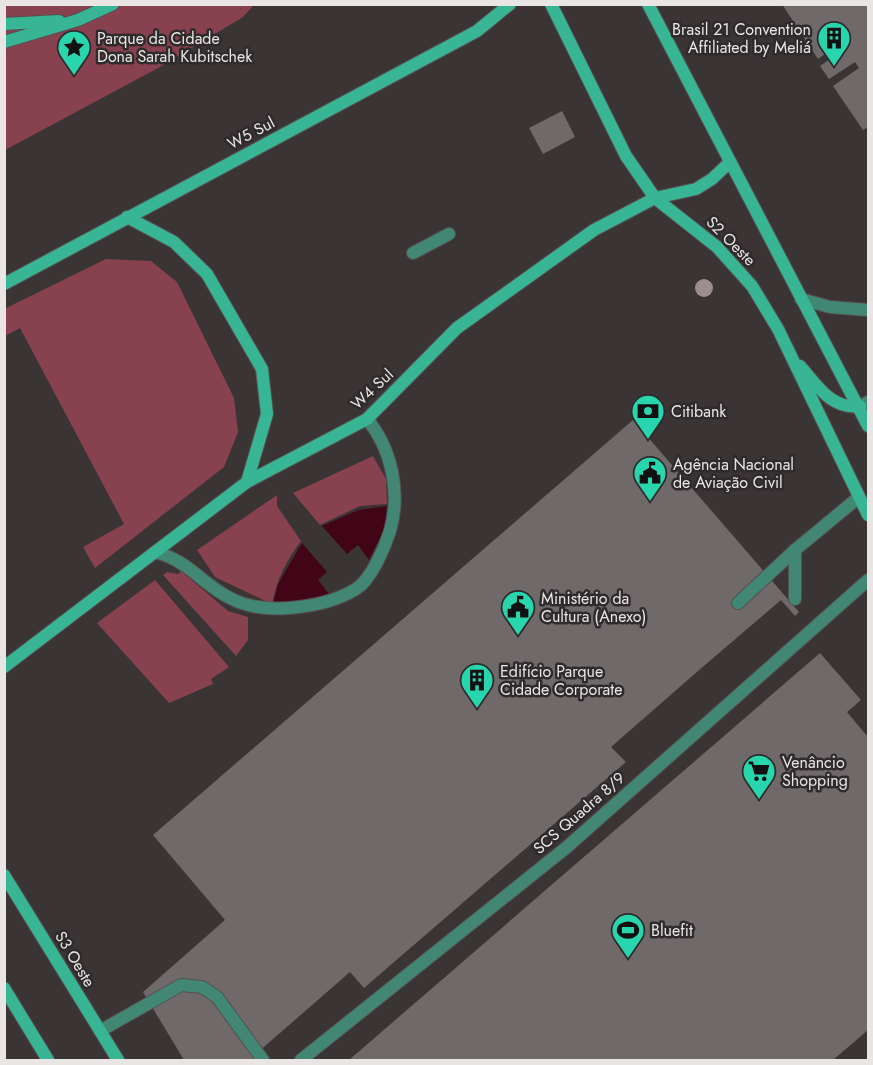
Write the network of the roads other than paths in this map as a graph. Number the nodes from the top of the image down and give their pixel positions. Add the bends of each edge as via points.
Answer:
1 (113, 4) edge
2 (510, 4) edge
3 (551, 4) edge
4 (648, 4) edge
5 (78, 20) junction
6 (4, 24) edge
7 (4, 42) edge
8 (730, 162) junction
9 (655, 198) junction
10 (127, 217) junction
11 (449, 234) dead end
12 (413, 253) dead end
13 (4, 284) edge
14 (801, 299) junction
15 (868, 310) edge
16 (791, 356) junction
17 (864, 404) edge
18 (367, 419) junction
19 (868, 426) edge
20 (247, 482) junction
21 (859, 497) junction
22 (868, 515) edge
23 (795, 550) junction
24 (155, 552) junction
25 (868, 580) edge
26 (795, 599) dead end
27 (738, 603) dead end
28 (5, 667) edge
29 (4, 875) edge
30 (4, 988) edge
31 (100, 1031) junction
32 (48, 1060) edge
33 (118, 1060) edge
34 (263, 1060) edge
35 (301, 1060) edge

1 - 5 main road
2 - 10 main road, W5 Sul via 477,31
3 - 9 main road, S2 Oeste via 626,156
4 - 8 main road, S2 Oeste
5 - 6 main road
5 - 7 main road
8 - 9 main road, W4 Sul via 696,189
8 - 14 main road, S2 Oeste
9 - 16 main road, S2 Oeste via 717,247 752,286
9 - 18 main road, W4 Sul via 594,230 457,328
10 - 13 main road, W5 Sul
10 - 20 main road via 174,242 207,274 262,369 267,414
11 - 12 street
14 - 15 street via 830,307
14 - 17 main road, S2 Oeste
16 - 17 main road via 834,402 848,408
16 - 21 main road, S2 Oeste
17 - 19 main road, S2 Oeste
18 - 20 main road, W4 Sul
18 - 24 street via 379,434 395,480 396,513 384,552 358,589 327,601 275,610 232,600 175,557
20 - 24 main road, W4 Sul
21 - 22 main road, S2 Oeste
21 - 23 street
23 - 26 street
23 - 27 street
24 - 28 main road, W4 Sul
25 - 35 street, SCS Quadra 8/9 via 567,847
29 - 31 main road, S3 Oeste
30 - 32 main road
31 - 33 main road, S3 Oeste
31 - 34 street via 181,985 202,987 217,997

